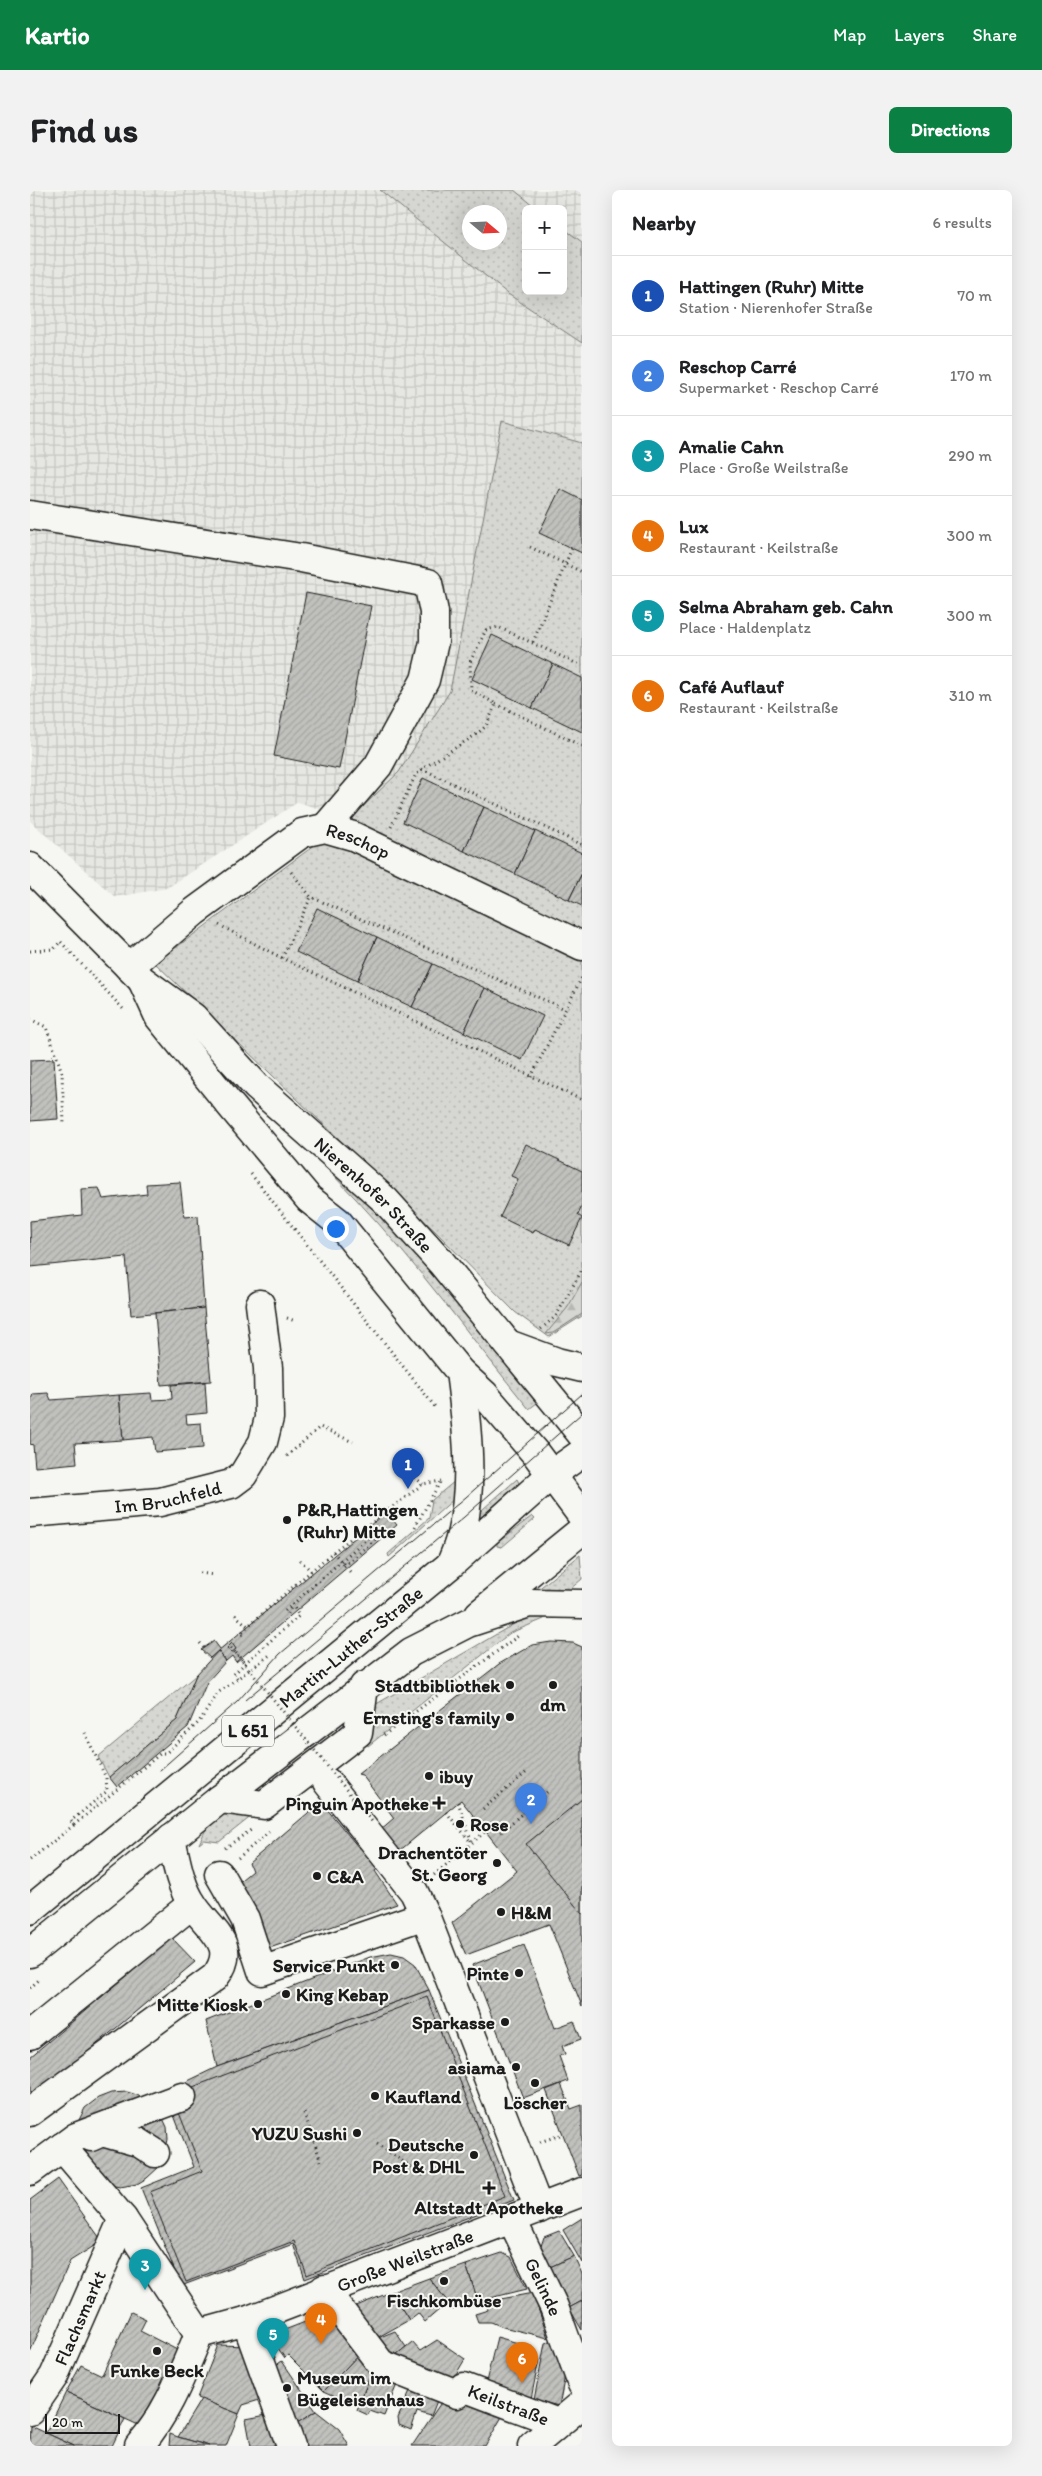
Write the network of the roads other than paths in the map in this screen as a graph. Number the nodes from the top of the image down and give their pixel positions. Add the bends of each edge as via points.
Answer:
1 (30, 515) edge
2 (325, 828) junction
3 (30, 867) edge
4 (582, 946) edge
5 (136, 974) junction
6 (260, 1304) dead end
7 (506, 1344) junction
8 (582, 1368) edge
9 (460, 1372) junction
10 (582, 1435) edge
11 (582, 1453) edge
12 (552, 1474) junction
13 (30, 1513) edge
14 (582, 1516) edge
15 (582, 1530) edge
16 (450, 1565) junction
17 (582, 1604) edge
18 (468, 1623) junction
19 (327, 1782) dead end
20 (171, 1838) junction
21 (219, 1874) dead end
22 (192, 1904) junction
23 (420, 1904) junction
24 (30, 1910) edge
25 (30, 1953) edge
26 (223, 1966) junction
27 (262, 1971) junction
28 (30, 2034) edge
29 (182, 2097) dead end
30 (30, 2112) edge
31 (69, 2142) junction
32 (155, 2153) dead end
33 (30, 2171) edge
34 (582, 2192) edge
35 (539, 2209) junction
36 (123, 2219) junction
37 (512, 2220) junction
38 (324, 2290) junction
39 (246, 2321) junction
40 (199, 2334) junction
41 (582, 2384) edge
42 (582, 2404) edge
43 (30, 2411) edge
44 (558, 2423) junction
45 (139, 2446) edge
46 (291, 2446) edge
47 (532, 2446) edge

1 - 2 street via 301,558 428,583 434,612 434,642 425,680 378,766
2 - 4 street, Reschop via 353,836
2 - 5 street, Reschop via 302,833 194,912
3 - 5 street, Nierenhofer Straße
5 - 7 street, Nierenhofer Straße via 193,1017 257,1087 385,1200 441,1262
5 - 9 street, Nierenhofer Straße via 159,1017 225,1099 309,1199 338,1222
6 - 13 street, Im Bruchfeld via 268,1368 269,1418 263,1442 243,1475 231,1484 160,1502
7 - 8 street
7 - 10 street, Nierenhofer Straße
9 - 12 street, Nierenhofer Straße via 484,1394
9 - 16 street, L 651 via 468,1468 464,1528
11 - 12 street, Martin-Luther-Straße / L 651
12 - 14 street
12 - 16 street, Martin-Luther-Straße / L 651
15 - 18 street, Martin-Luther-Straße / L 651
16 - 24 street, Martin-Luther-Straße / L 651
17 - 18 street, Martin-Luther-Straße / L 651 via 529,1603
18 - 20 street, Martin-Luther-Straße / L 651 via 412,1652 364,1686
19 - 23 street
20 - 22 street via 178,1869
20 - 25 street, Martin-Luther-Straße / L 651
21 - 27 street via 245,1919
22 - 26 street via 218,1934 224,1950
22 - 28 street
23 - 27 street
23 - 35 street
26 - 27 street via 250,1972
26 - 30 street via 215,1977
29 - 31 street
31 - 32 street via 102,2132 138,2142
31 - 33 street
31 - 36 street
34 - 35 street, Große Weilstraße
35 - 37 street, Große Weilstraße
36 - 40 street
36 - 43 street, Flachsmarkt via 54,2376
37 - 38 street, Große Weilstraße
37 - 41 street, Gelinde via 554,2307
38 - 39 street, Große Weilstraße
38 - 44 street, Keilstraße via 381,2364 457,2394 463,2387
39 - 40 street, Große Weilstraße
39 - 46 street
40 - 45 street via 176,2390
42 - 44 street
44 - 47 street

